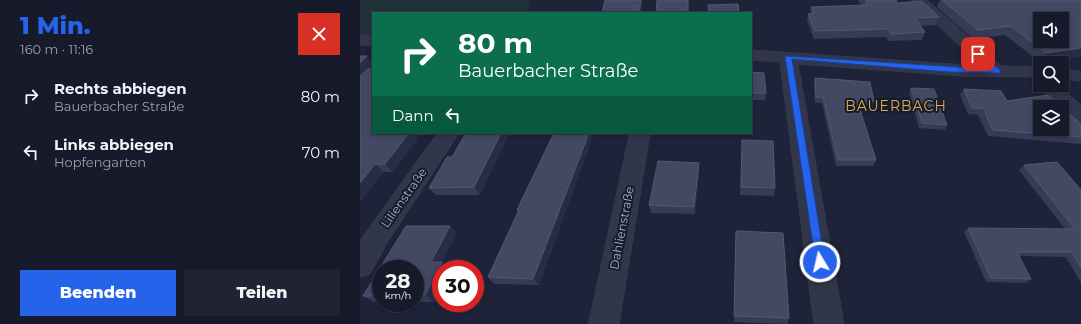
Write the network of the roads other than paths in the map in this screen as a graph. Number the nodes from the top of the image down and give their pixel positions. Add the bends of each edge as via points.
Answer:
1 (919, 0) edge
2 (360, 40) edge
3 (372, 40) edge
4 (752, 55) edge
5 (788, 57) junction
6 (997, 72) junction
7 (1033, 75) edge
8 (1069, 75) edge
9 (1081, 76) edge
10 (1054, 92) edge
11 (1081, 115) edge
12 (448, 134) edge
13 (640, 134) edge
14 (369, 235) edge
15 (360, 265) edge
16 (604, 324) edge
17 (829, 324) edge

1 - 6 street
2 - 3 street
4 - 5 street
5 - 6 street
5 - 17 street
6 - 7 street
8 - 9 street
10 - 11 street
12 - 14 street, Lilienstraße
13 - 16 street, Dahlienstraße
14 - 15 street, Lilienstraße

